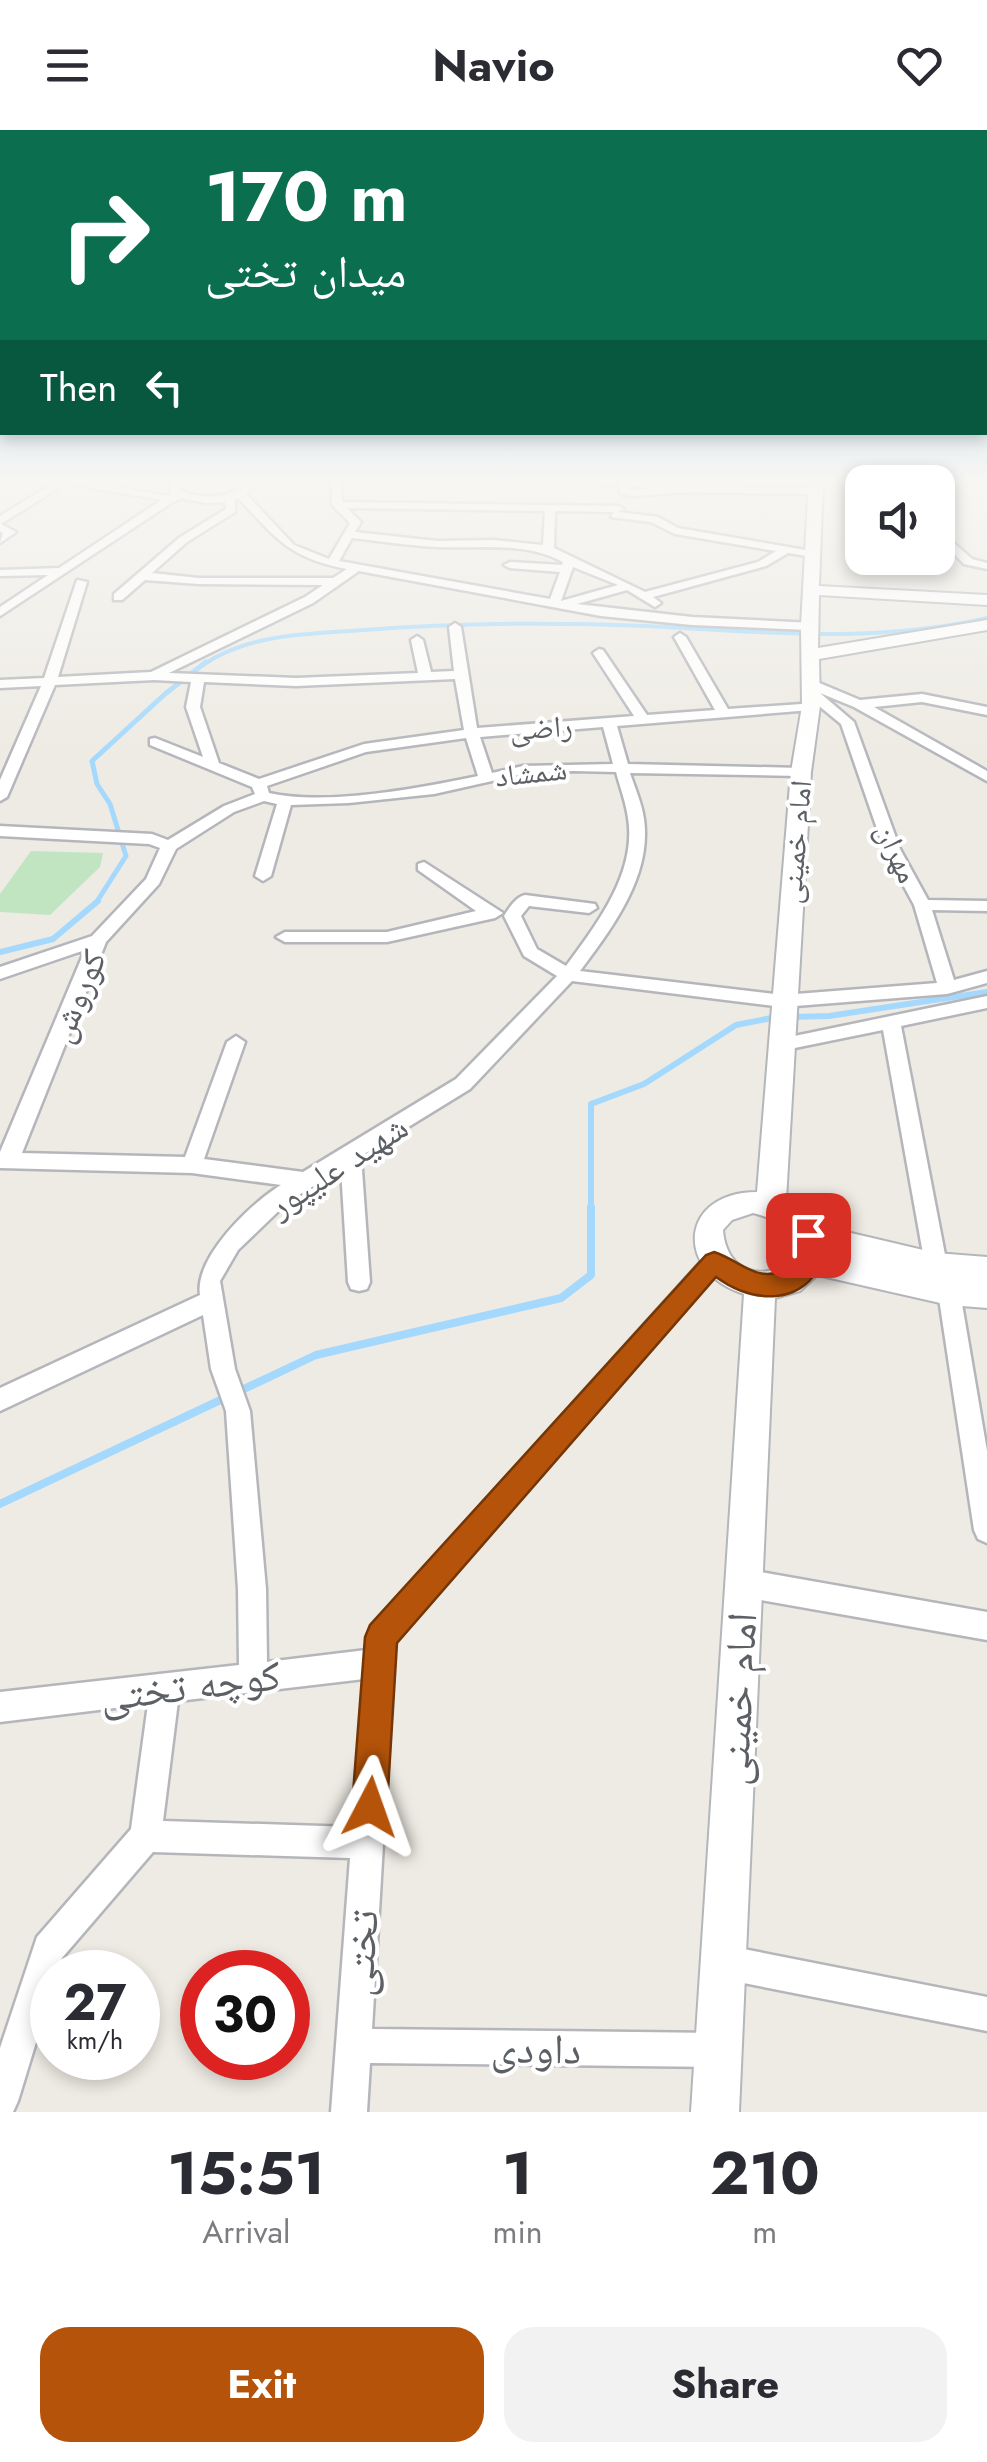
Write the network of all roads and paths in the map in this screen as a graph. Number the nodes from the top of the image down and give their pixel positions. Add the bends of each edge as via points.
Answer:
1 (149, 571) edge
2 (352, 571) edge
3 (394, 571) edge
4 (567, 571) edge
5 (587, 571) edge
6 (734, 571) edge
7 (812, 571) edge
8 (0, 572) edge
9 (57, 572) joint
10 (144, 576) junction
11 (81, 582) dead end
12 (336, 582) junction
13 (629, 586) junction
14 (811, 590) junction
15 (646, 595) junction
16 (118, 596) dead end
17 (987, 600) edge
18 (560, 603) junction
19 (0, 612) edge
20 (662, 618) junction
21 (987, 624) edge
22 (455, 627) dead end
23 (680, 637) dead end
24 (418, 640) dead end
25 (809, 640) junction
26 (600, 652) dead end
27 (154, 676) junction
28 (198, 676) junction
29 (462, 676) junction
30 (425, 677) junction
31 (50, 681) junction
32 (0, 684) edge
33 (811, 695) junction
34 (859, 704) junction
35 (987, 711) edge
36 (725, 715) junction
37 (643, 720) junction
38 (608, 723) junction
39 (473, 733) junction
40 (154, 742) dead end
41 (987, 755) edge
42 (966, 764) junction
43 (213, 766) junction
44 (620, 770) junction
45 (801, 772) junction
46 (987, 776) edge
47 (486, 778) junction
48 (261, 790) junction
49 (0, 796) edge
50 (285, 801) junction
51 (0, 831) edge
52 (160, 843) junction
53 (424, 867) dead end
54 (263, 876) dead end
55 (922, 906) junction
56 (987, 906) edge
57 (589, 908) dead end
58 (492, 912) junction
59 (512, 916) junction
60 (285, 938) dead end
61 (98, 940) junction
62 (0, 974) edge
63 (568, 975) junction
64 (987, 977) edge
65 (947, 988) junction
66 (987, 1002) edge
67 (782, 1020) junction
68 (891, 1022) junction
69 (236, 1042) dead end
70 (351, 1155) junction
71 (4, 1160) edge
72 (192, 1165) junction
73 (302, 1180) junction
74 (771, 1206) junction
75 (809, 1248) junction
76 (714, 1262) junction
77 (987, 1270) edge
78 (942, 1279) junction
79 (358, 1282) dead end
80 (760, 1286) junction
81 (987, 1295) edge
82 (211, 1300) junction
83 (0, 1400) edge
84 (987, 1530) edge
85 (744, 1583) junction
86 (987, 1626) edge
87 (379, 1664) junction
88 (253, 1678) junction
89 (166, 1688) junction
90 (0, 1707) edge
91 (146, 1836) junction
92 (367, 1843) junction
93 (723, 1962) junction
94 (987, 2014) edge
95 (353, 2046) junction
96 (718, 2050) junction
97 (0, 2101) edge
98 (349, 2112) edge
99 (715, 2112) edge

1 - 10 street
2 - 12 street
3 - 18 street
4 - 18 street
5 - 13 street
6 - 15 street
7 - 14 main road, امام خمینی
8 - 9 street
9 - 19 street
10 - 12 street
10 - 16 street
11 - 31 street
12 - 27 street
13 - 15 street
13 - 18 street
14 - 17 main road
14 - 25 main road, امام خمینی
15 - 20 street
18 - 20 street
20 - 25 street
21 - 25 main road
22 - 29 street, راضی
23 - 36 street
24 - 30 street
25 - 33 main road, امام خمینی
26 - 37 street
27 - 28 street
27 - 31 street
28 - 30 street via 296,682
28 - 43 street via 193,707
29 - 30 street
29 - 39 street, راضی
31 - 32 street
31 - 49 street
33 - 34 street
33 - 36 street, راضی
33 - 45 main road, امام خمینی
33 - 55 street, مهران via 847,722 892,849
34 - 35 street via 922,698
34 - 42 street
36 - 37 street, راضی
37 - 38 street, راضی
38 - 39 street, راضی
38 - 44 street, شهید علیپور
39 - 47 street
39 - 48 street via 364,748
40 - 43 street, شمشاد
41 - 42 street
42 - 46 street
43 - 48 street, شمشاد
44 - 45 street, شمشاد
44 - 47 street, شمشاد via 556,768
44 - 63 street, شهید علیپور via 637,822 632,868 612,917
45 - 67 main road, امام خمینی
47 - 50 street, شمشاد via 434,790
48 - 50 street, شمشاد
48 - 52 street
50 - 54 street
51 - 52 street
52 - 61 street, کوروش via 153,882
53 - 58 street
55 - 56 street
55 - 65 street, مهران
57 - 59 street via 525,900
58 - 59 street
58 - 60 street via 386,936
59 - 63 street via 530,952
61 - 62 street
61 - 71 street, کوروش
63 - 67 street
63 - 70 street, شهید علیپور via 463,1084
64 - 65 street
65 - 67 street
66 - 68 street
67 - 68 street
67 - 74 main road, امام خمینی
68 - 78 street
69 - 72 street
70 - 73 street, شهید علیپور
70 - 79 street
71 - 72 street
72 - 73 street
73 - 82 street, شهید علیپور via 230,1244 209,1281
74 - 75 main road via 787,1213
74 - 76 main road via 753,1202 721,1210 706,1234
75 - 78 main road
75 - 80 main road via 792,1281
76 - 80 main road
76 - 87 street, تختی via 381,1637
77 - 78 main road
78 - 81 main road
78 - 84 street
80 - 85 main road, امام خمینی
82 - 83 street
82 - 88 street, شهید علیپور via 238,1411
85 - 86 street
85 - 93 main road, امام خمینی
87 - 88 street, کوچه تختی
87 - 92 street, تختی
88 - 89 street, کوچه تختی
89 - 90 street, کوچه تختی
89 - 91 street
91 - 92 street
91 - 97 street via 48,1949
92 - 95 street, تختی
93 - 94 street
93 - 96 main road, امام خمینی
95 - 96 street, داودی
95 - 98 street, تختی
96 - 99 main road, امام خمینی

